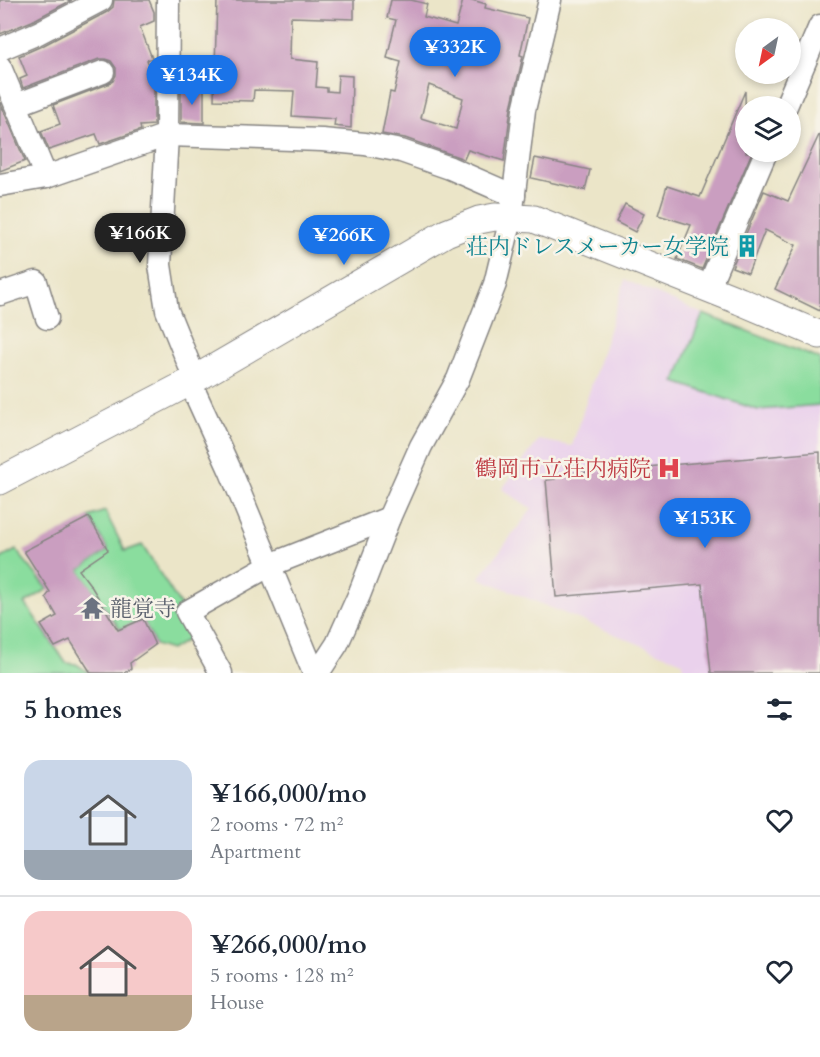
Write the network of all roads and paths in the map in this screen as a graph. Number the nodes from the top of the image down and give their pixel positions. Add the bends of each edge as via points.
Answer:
1 (101, 0) edge
2 (168, 0) edge
3 (543, 2) edge
4 (820, 26) edge
5 (0, 49) edge
6 (0, 67) edge
7 (103, 72) dead end
8 (790, 96) edge
9 (16, 105) junction
10 (166, 135) junction
11 (762, 162) edge
12 (46, 177) junction
13 (0, 185) edge
14 (513, 207) junction
15 (708, 288) junction
16 (0, 294) edge
17 (47, 318) dead end
18 (820, 335) edge
19 (193, 381) junction
20 (0, 482) edge
21 (389, 518) junction
22 (270, 565) junction
23 (221, 673) edge
24 (316, 673) edge

1 - 5 street
2 - 10 street
3 - 14 street via 524,110
4 - 8 street
6 - 9 street
7 - 9 street
9 - 12 street
10 - 12 street
10 - 14 street via 365,144 450,168
10 - 19 street via 160,265 167,310
11 - 15 street
12 - 13 street
14 - 15 street via 534,219
14 - 19 street via 446,233
14 - 21 street via 495,284 458,379 421,446
15 - 18 street
16 - 17 street via 36,282
19 - 20 street
19 - 22 street
21 - 22 street
21 - 24 street via 337,644
22 - 23 street via 187,612
22 - 24 street

